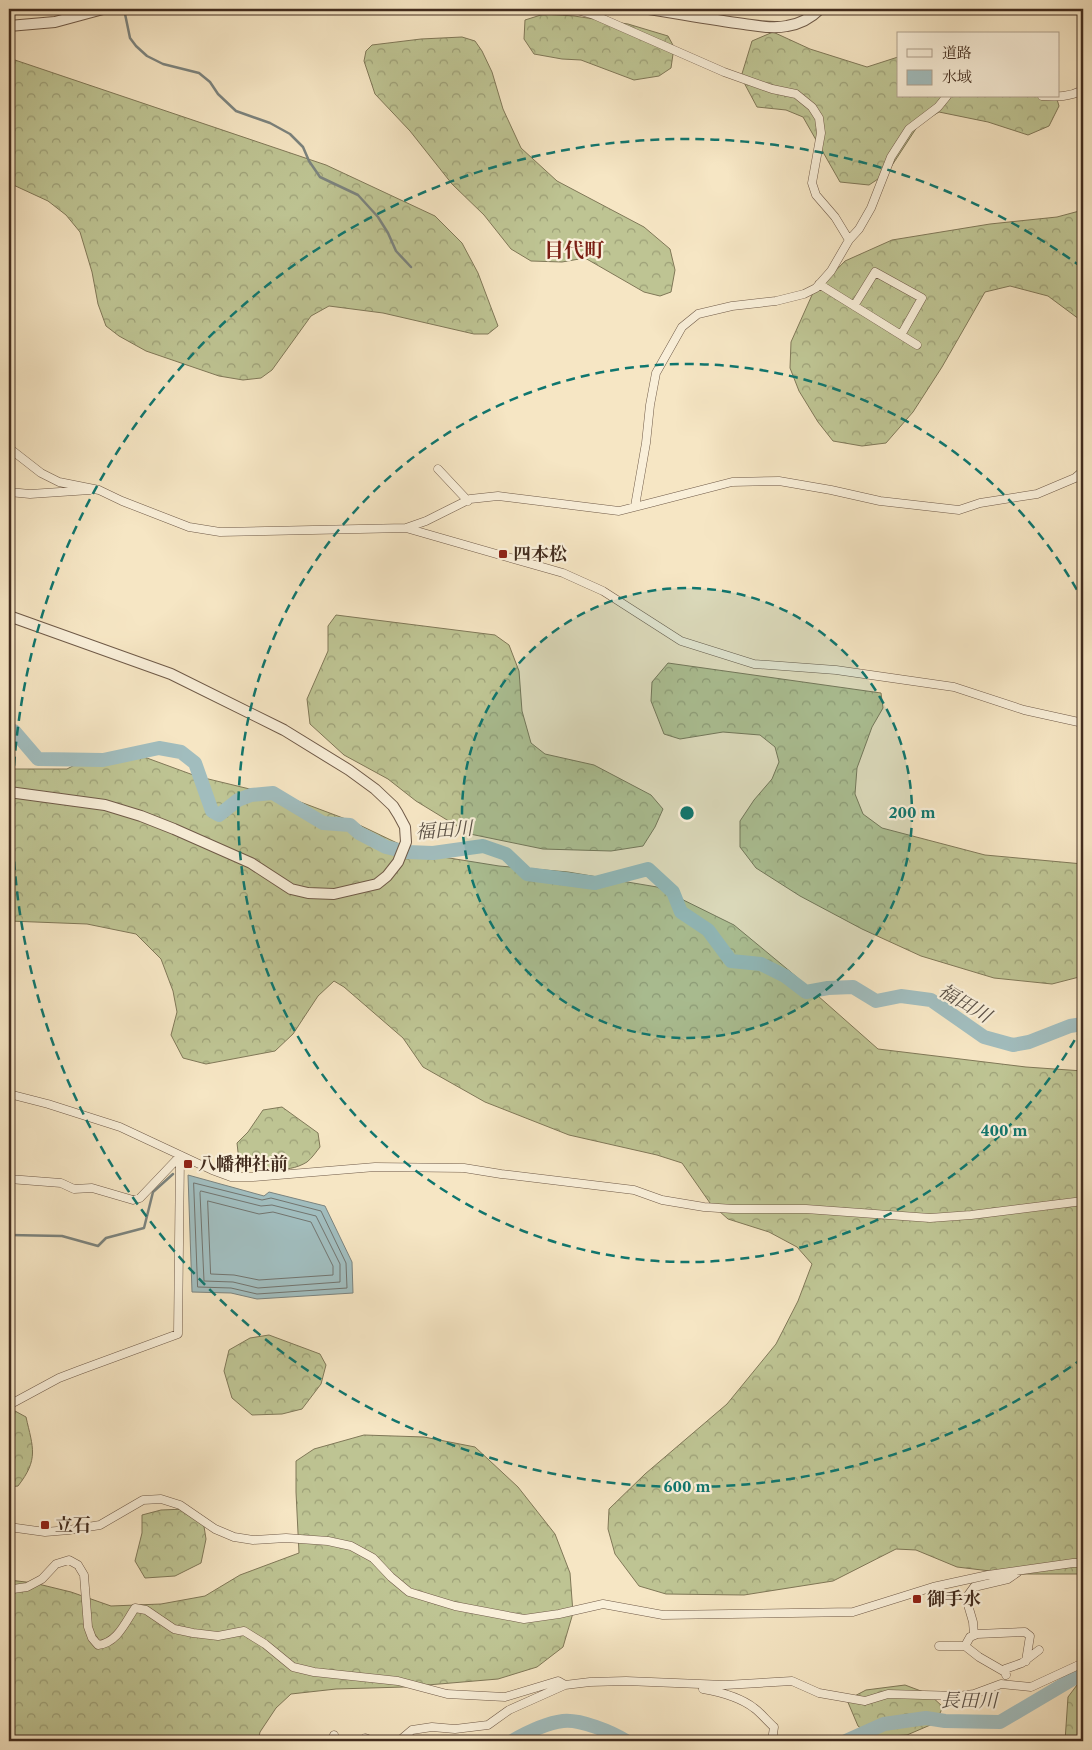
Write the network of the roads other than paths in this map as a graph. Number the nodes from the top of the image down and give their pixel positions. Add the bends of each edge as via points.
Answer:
1 (103, 9) edge
2 (574, 9) edge
3 (649, 9) edge
4 (820, 9) edge
5 (9, 26) edge
6 (1083, 90) edge
7 (945, 98) edge
8 (1060, 98) edge
9 (849, 240) junction
10 (819, 284) junction
11 (854, 306) junction
12 (901, 335) junction
13 (916, 345) dead end
14 (9, 448) edge
15 (438, 469) dead end
16 (1083, 471) edge
17 (99, 490) junction
18 (9, 492) edge
19 (468, 501) junction
20 (635, 506) junction
21 (406, 528) junction
22 (9, 616) edge
23 (1083, 723) edge
24 (9, 792) edge
25 (9, 1094) edge
26 (180, 1156) junction
27 (9, 1179) edge
28 (1083, 1200) edge
29 (9, 1405) edge
30 (9, 1527) edge
31 (1083, 1563) edge
32 (1020, 1571) junction
33 (9, 1587) edge
34 (974, 1635) junction
35 (939, 1646) dead end
36 (966, 1646) junction
37 (1039, 1650) dead end
38 (1026, 1661) junction
39 (1083, 1664) edge
40 (1005, 1672) junction
41 (689, 1684) junction
42 (1007, 1684) junction
43 (565, 1686) junction
44 (399, 1741) edge
45 (772, 1741) edge

1 - 5 street via 56,22
2 - 9 street via 724,72 796,94 812,107 819,118 821,133 812,183 816,195 835,216
3 - 4 street via 773,28 799,23
6 - 8 street
7 - 9 street via 909,129 891,157 871,208
9 - 10 street via 831,271
10 - 11 street
10 - 20 street via 804,294 776,301 698,314 682,328 656,373
11 - 12 street
11 - 12 street via 875,272 922,298
12 - 13 street
14 - 17 street via 41,474 59,482
15 - 19 street
16 - 20 street via 1075,478 1037,494 980,503 959,510 880,501 778,481 732,482
17 - 18 street
17 - 21 street via 188,527 220,532
19 - 20 street via 498,496 619,512
19 - 21 street
21 - 23 street via 563,573 603,591 681,641 754,664 836,670 954,687 1024,710
22 - 24 street via 171,674 284,730 375,789 393,806 405,827 406,842 398,862 377,884 334,894 308,893 291,889 251,863 141,816 105,805
25 - 26 street via 120,1127
26 - 27 street via 140,1198 133,1200 92,1188 74,1189 61,1183
26 - 28 street via 231,1177 375,1167 464,1168 625,1189 662,1200 732,1209 806,1209 930,1218
26 - 29 street via 178,1334 80,1370
30 - 32 street via 45,1532 100,1525 143,1500 161,1499 180,1505 215,1529 234,1537 328,1541 352,1546 373,1558 409,1592 455,1606 524,1619 602,1604 662,1615 853,1612 932,1587
31 - 32 street
32 - 34 street via 1008,1579 974,1587 966,1598
33 - 43 street via 27,1587 42,1579 56,1564 69,1560 78,1565 84,1575 88,1627 98,1645 116,1637 135,1608 146,1610 174,1629 218,1636 244,1631 293,1667 314,1672 398,1681 447,1694 504,1697 558,1681
34 - 36 street
34 - 38 street via 1025,1632 1030,1636
35 - 36 street
36 - 40 street
37 - 38 street
38 - 40 street via 1005,1669
39 - 42 street via 1031,1687
40 - 42 street
41 - 42 street via 792,1681 819,1693 865,1701 888,1694 959,1696
41 - 43 street via 626,1681
41 - 45 street via 746,1702 774,1727
43 - 44 street via 509,1710 488,1725 412,1730

